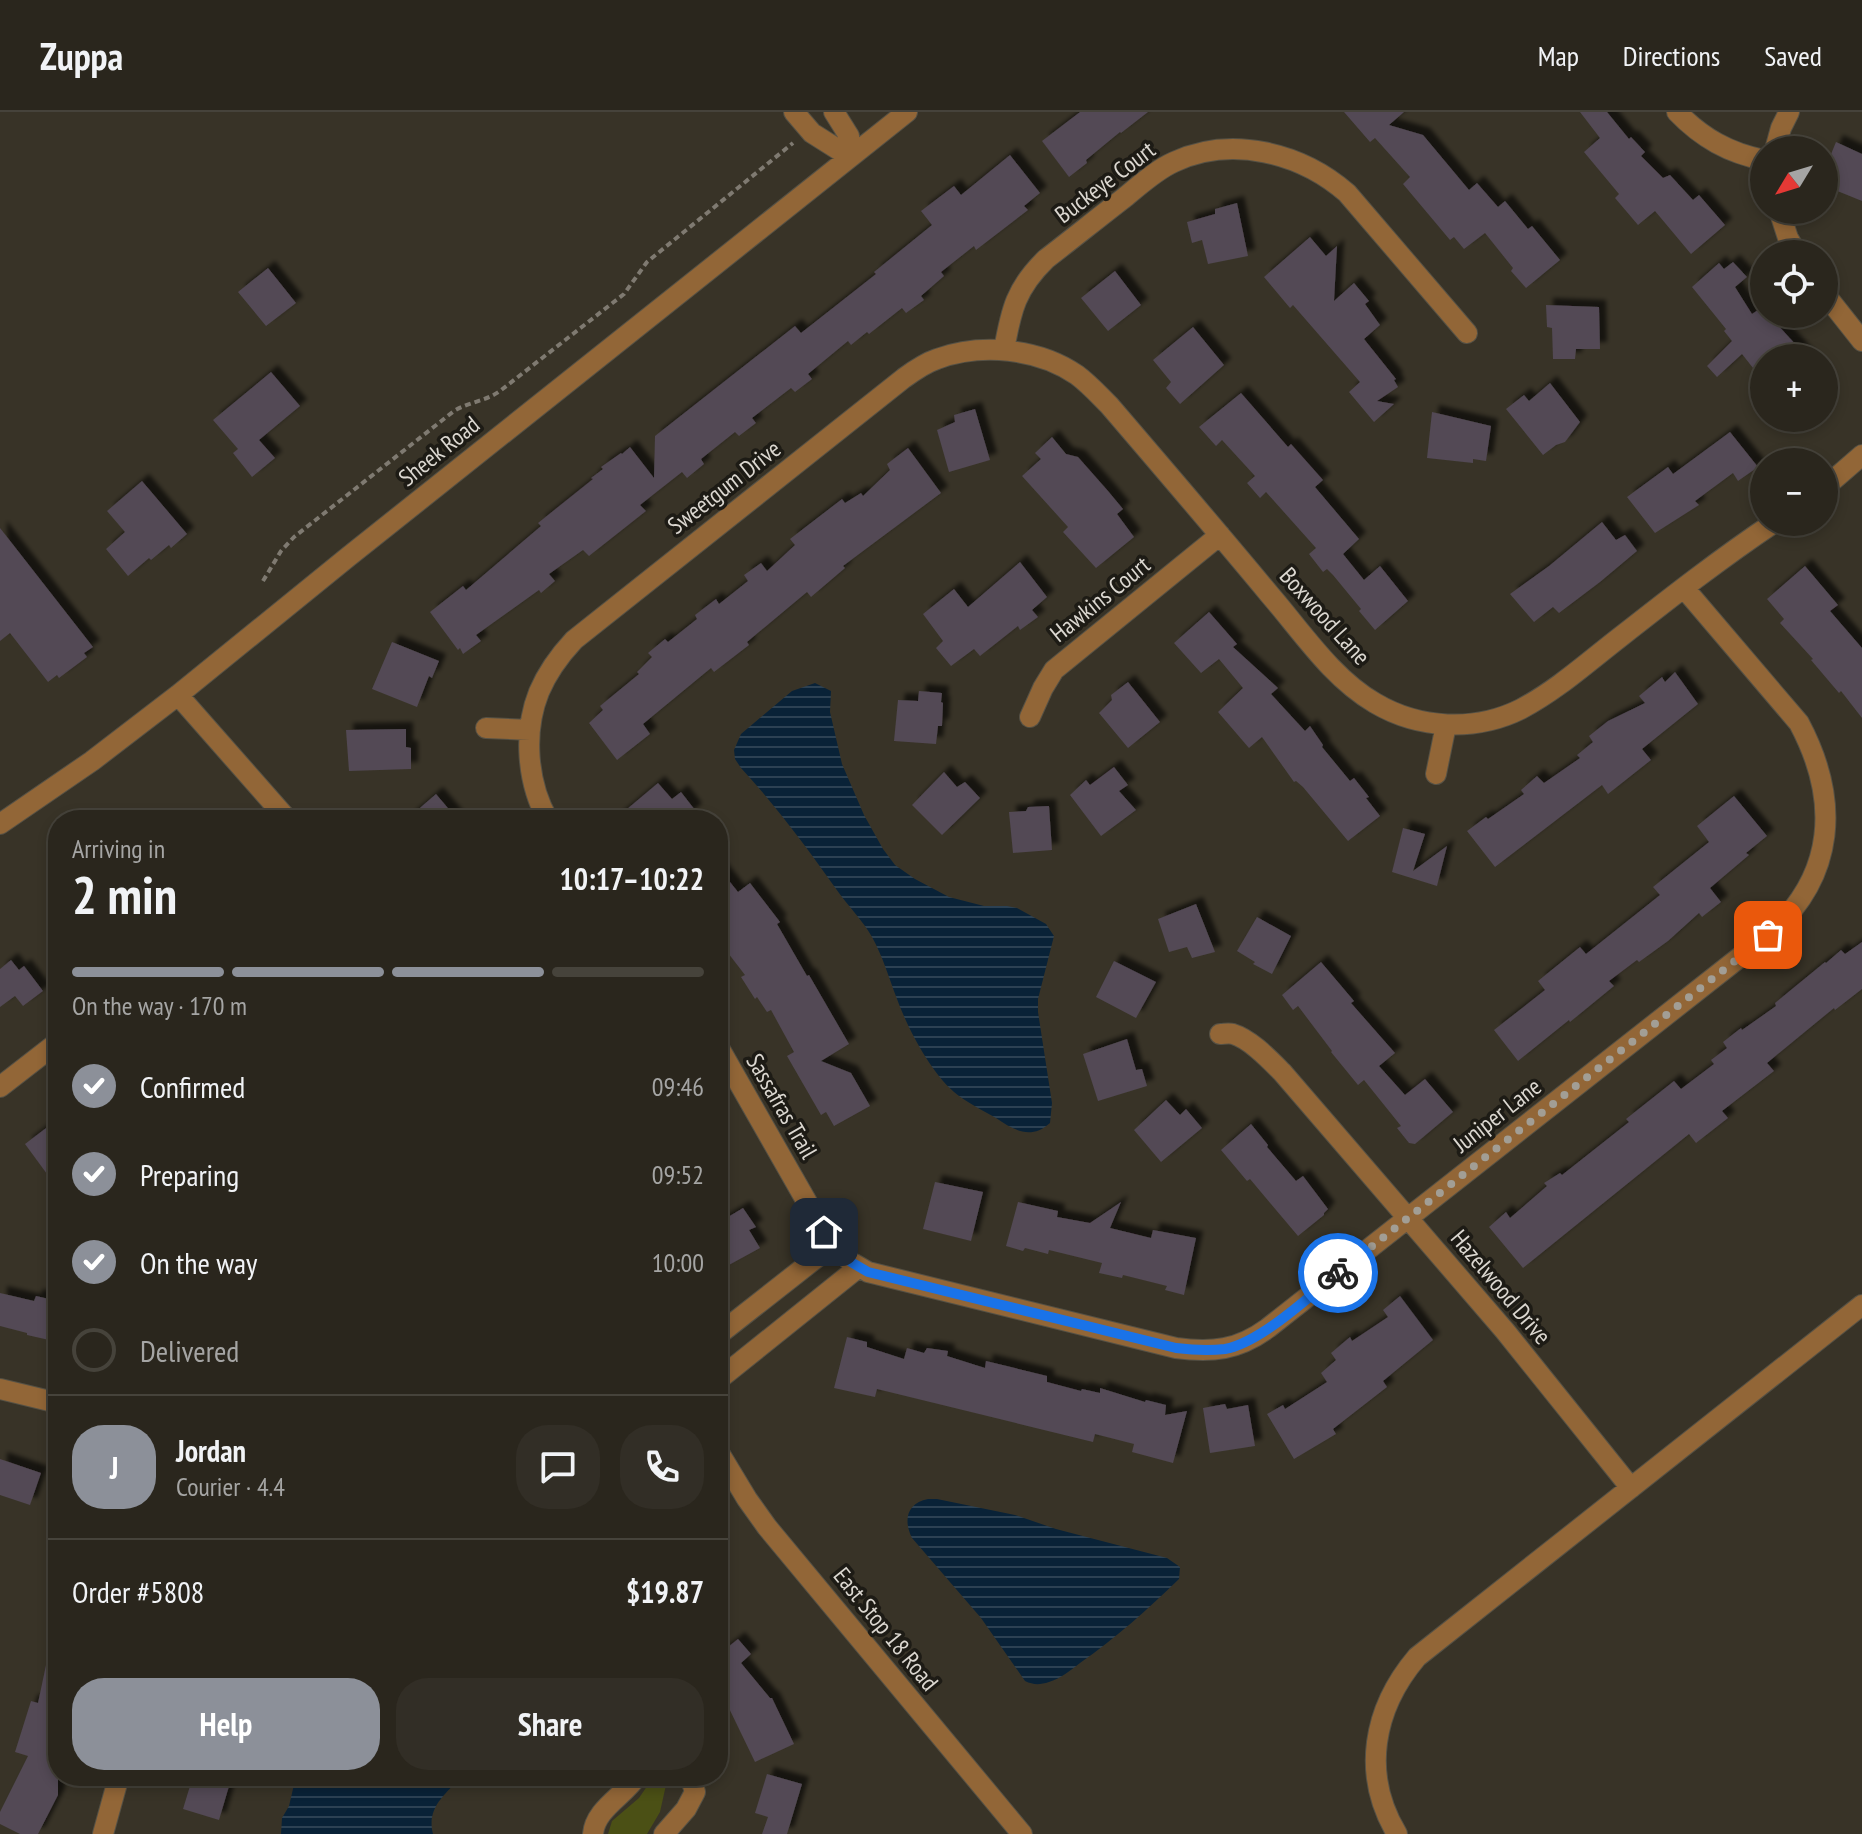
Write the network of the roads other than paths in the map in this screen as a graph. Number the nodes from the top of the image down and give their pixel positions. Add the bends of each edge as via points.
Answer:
1 (794, 112) edge
2 (834, 112) edge
3 (907, 112) edge
4 (1677, 112) edge
5 (1789, 112) edge
6 (1779, 136) edge
7 (1750, 156) edge
8 (850, 157) junction
9 (1838, 311) edge
10 (1467, 333) dead end
11 (1862, 341) edge
12 (1004, 350) junction
13 (1862, 455) edge
14 (1838, 476) edge
15 (1220, 535) junction
16 (1756, 536) edge
17 (1684, 588) junction
18 (178, 695) junction
19 (1030, 717) dead end
20 (1446, 725) junction
21 (486, 728) dead end
22 (530, 730) junction
23 (1436, 774) dead end
24 (279, 810) edge
25 (544, 810) edge
26 (0, 824) edge
27 (1220, 1034) dead end
28 (48, 1053) edge
29 (728, 1064) edge
30 (0, 1087) edge
31 (1408, 1218) junction
32 (834, 1244) junction
33 (859, 1267) junction
34 (1862, 1305) edge
35 (728, 1327) edge
36 (728, 1372) edge
37 (0, 1389) edge
38 (48, 1401) edge
39 (728, 1468) edge
40 (1631, 1488) junction
41 (116, 1786) edge
42 (628, 1786) edge
43 (693, 1786) edge
44 (103, 1834) edge
45 (593, 1834) edge
46 (664, 1834) edge
47 (1022, 1834) edge
48 (1397, 1834) edge

1 - 8 street via 812,133
2 - 8 street via 849,136
3 - 8 street, Sheek Road
4 - 7 street via 1716,144
5 - 6 street
8 - 18 street, Sheek Road
9 - 11 street
10 - 12 street, Buckeye Court via 1332,179 1276,155 1223,149 1174,162 1046,259 1012,309
12 - 15 street, Boxwood Lane via 1059,366 1094,389
12 - 22 street, Sweetgum Drive via 956,354 922,366 587,627 560,655 539,691
13 - 14 street
15 - 19 street, Hawkins Court via 1054,670
15 - 20 street, Boxwood Lane via 1344,679 1390,711
16 - 17 street, Boxwood Lane
17 - 20 street, Boxwood Lane via 1535,701 1498,718
17 - 31 street, Juniper Lane via 1799,723 1812,747 1826,824 1805,894 1768,935
18 - 24 street
18 - 26 street, Sheek Road
20 - 23 street
21 - 22 street
22 - 25 street via 531,773
27 - 31 street, Hazelwood Drive via 1233,1034 1264,1054
28 - 30 street
29 - 32 street, Sassafras Trail
31 - 33 street, Juniper Lane via 1256,1337 1218,1349 1176,1348
31 - 40 street, Hazelwood Drive
32 - 33 street, Sassafras Trail
32 - 35 street
33 - 36 street
34 - 40 street
37 - 38 street
39 - 47 street, East Stop 18 Road via 767,1527
40 - 48 street via 1402,1674 1384,1711 1375,1754 1382,1801
41 - 44 street
42 - 45 street via 597,1819
43 - 46 street via 686,1809

